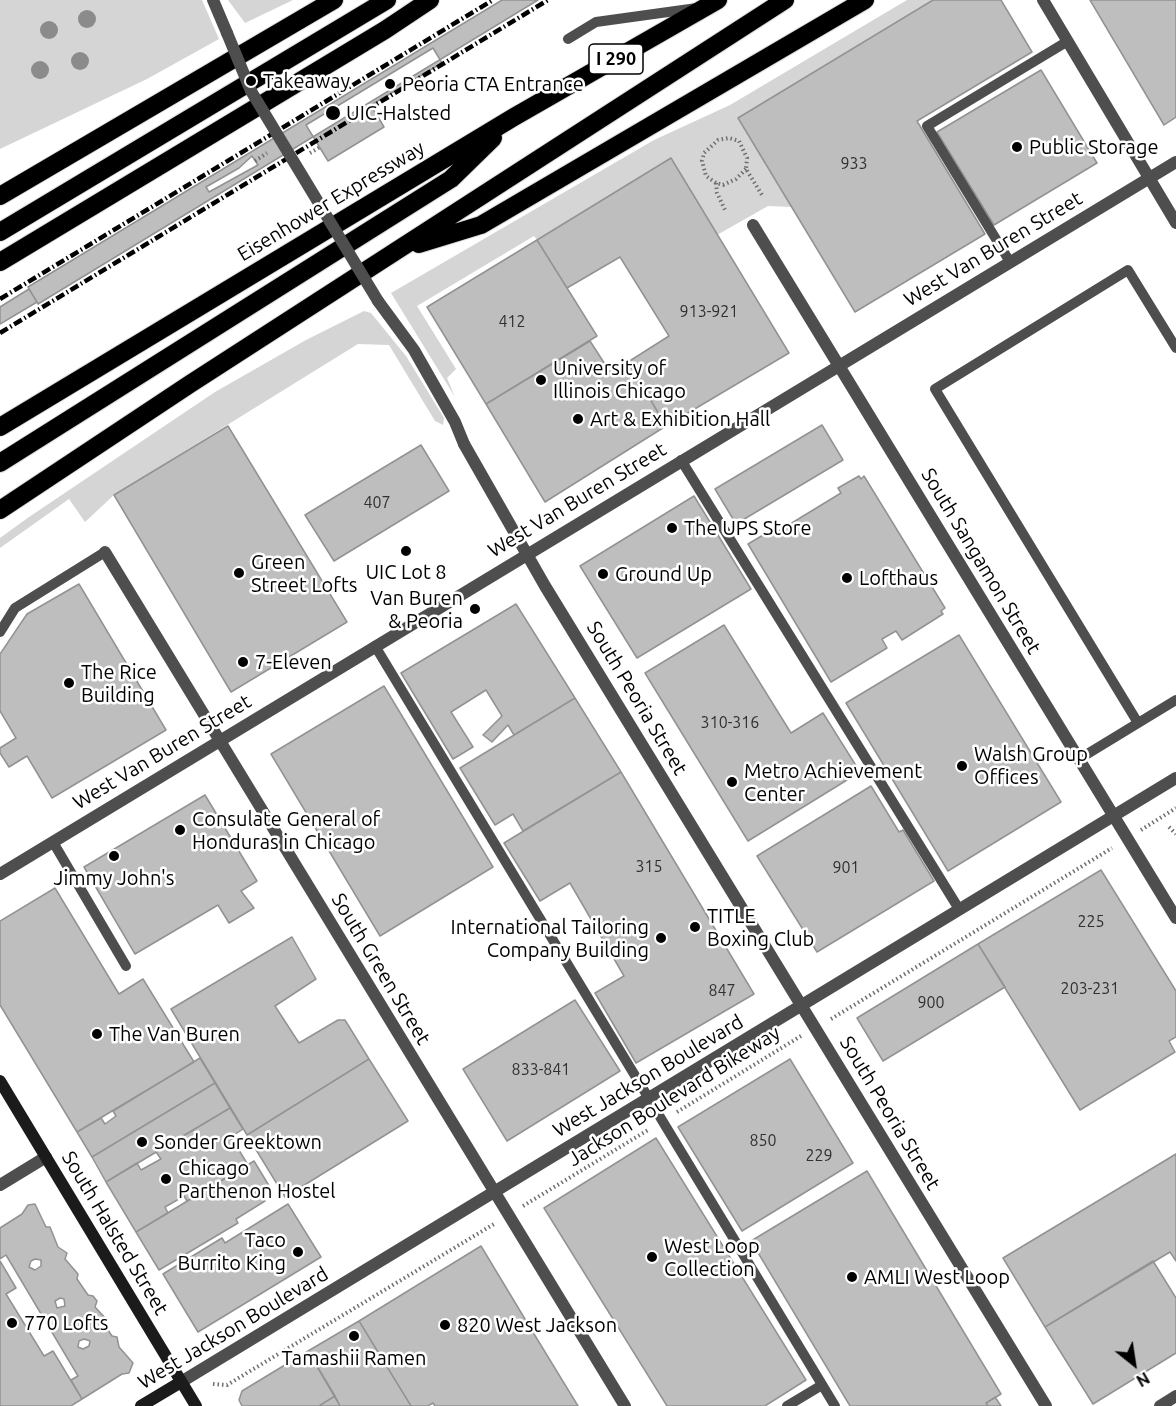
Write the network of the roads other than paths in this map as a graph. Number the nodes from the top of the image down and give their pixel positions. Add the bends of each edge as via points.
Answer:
1 (213, 0) edge
2 (334, 0) edge
3 (387, 0) edge
4 (430, 0) edge
5 (785, 0) edge
6 (865, 0) edge
7 (1043, 0) edge
8 (712, 3) edge
9 (568, 39) dead end
10 (1068, 41) junction
11 (514, 117) junction
12 (1176, 162) edge
13 (1149, 178) junction
14 (0, 196) edge
15 (1176, 223) edge
16 (753, 225) dead end
17 (0, 232) edge
18 (400, 249) junction
19 (0, 262) edge
20 (1010, 262) junction
21 (1176, 348) edge
22 (839, 365) junction
23 (0, 427) edge
24 (681, 460) junction
25 (0, 463) edge
26 (0, 510) edge
27 (105, 552) joint
28 (526, 554) junction
29 (0, 632) edge
30 (375, 646) junction
31 (1176, 700) edge
32 (1138, 723) junction
33 (219, 740) junction
34 (1079, 759) junction
35 (1176, 778) edge
36 (1114, 816) junction
37 (53, 842) junction
38 (0, 874) edge
39 (959, 909) junction
40 (1176, 918) edge
41 (126, 966) dead end
42 (802, 1005) junction
43 (0, 1081) edge
44 (648, 1099) junction
45 (46, 1157) junction
46 (0, 1185) edge
47 (495, 1192) junction
48 (181, 1382) junction
49 (822, 1385) junction
50 (1176, 1396) edge
51 (141, 1406) edge
52 (196, 1406) edge
53 (625, 1406) edge
54 (787, 1406) edge
55 (835, 1406) edge
56 (1046, 1406) edge
57 (1160, 1406) edge

1 - 28 street, South Peoria Street, bridge via 251,91 378,301 414,350
2 - 14 highway
3 - 17 highway
4 - 19 highway
5 - 18 highway
6 - 18 highway via 481,225
7 - 10 street
8 - 9 lane via 596,22
8 - 11 highway, Eisenhower Expressway / I 290
10 - 13 street
10 - 20 lane via 927,126
11 - 23 highway, Eisenhower Expressway
11 - 25 highway via 451,179
12 - 13 street, West Van Buren Street
13 - 15 street
13 - 20 street, West Van Buren Street
16 - 22 street, South Sangamon Street
18 - 26 highway
20 - 22 street, West Van Buren Street
21 - 32 lane via 1128,270 935,389
22 - 24 street, West Van Buren Street
22 - 34 street, South Sangamon Street
24 - 28 street, West Van Buren Street
24 - 39 lane
27 - 29 lane via 15,609
27 - 33 street, South Green Street
28 - 30 street, West Van Buren Street
28 - 42 street, South Peoria Street
30 - 33 street, West Van Buren Street
30 - 44 lane
31 - 32 lane
32 - 34 lane
33 - 37 street, West Van Buren Street
33 - 47 street, South Green Street
34 - 36 street, South Sangamon Street
35 - 36 street, West Jackson Boulevard
36 - 39 street, West Jackson Boulevard
36 - 40 street, South Sangamon Street
37 - 38 street, West Van Buren Street
37 - 41 lane
39 - 42 street, West Jackson Boulevard
42 - 44 street, West Jackson Boulevard
42 - 56 street, South Peoria Street
43 - 45 main road, South Halsted Street
44 - 47 street, West Jackson Boulevard
44 - 49 lane
45 - 46 street
45 - 48 main road, South Halsted Street
47 - 48 street, West Jackson Boulevard
47 - 53 street, South Green Street
48 - 51 main road, West Jackson Boulevard
48 - 52 main road, South Halsted Street
49 - 54 lane
49 - 55 lane
50 - 57 street

